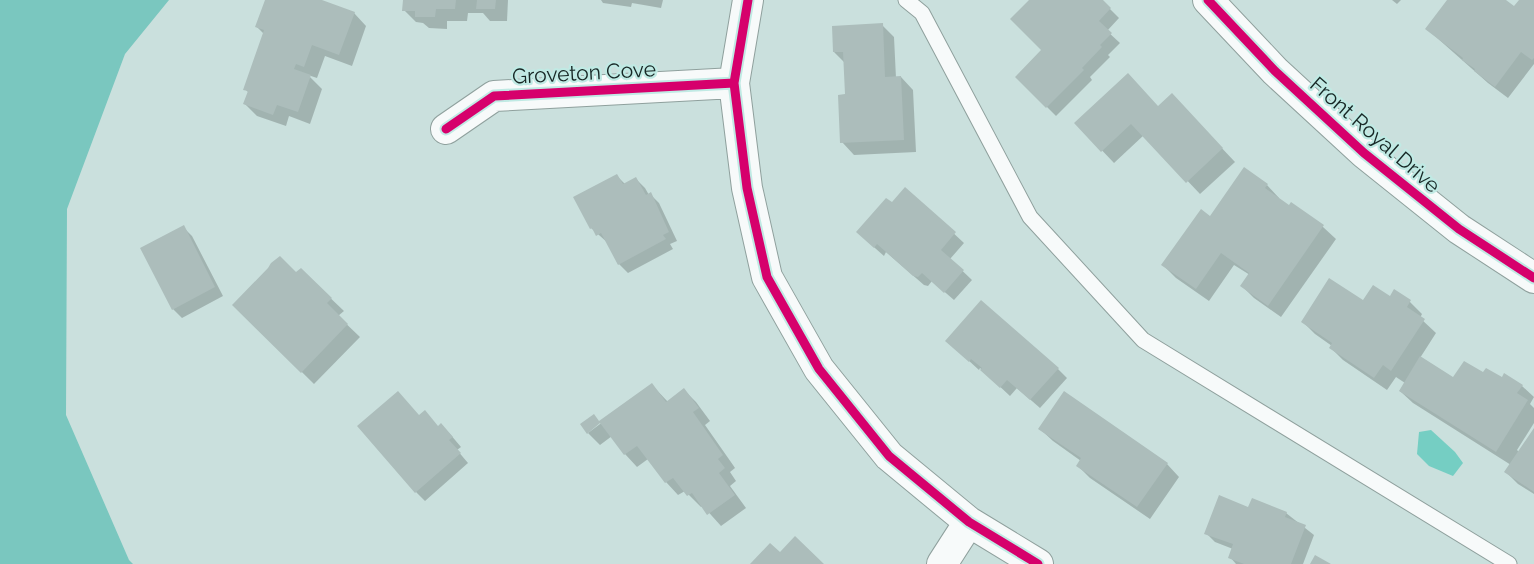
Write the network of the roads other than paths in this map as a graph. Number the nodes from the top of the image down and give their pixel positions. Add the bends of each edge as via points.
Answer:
1 (748, 0) edge
2 (906, 0) edge
3 (1208, 0) edge
4 (734, 83) junction
5 (446, 129) dead end
6 (1534, 278) edge
7 (969, 522) junction
8 (942, 564) edge
9 (1038, 564) edge
10 (1509, 564) edge

1 - 4 street
2 - 10 lane via 922,13 1030,217 1143,340
3 - 6 street, Front Royal Drive via 1275,71 1364,153 1459,230
4 - 5 street, Groveton Cove via 494,96
4 - 7 street via 747,189 767,277 819,369 889,456
7 - 8 street
7 - 9 street

